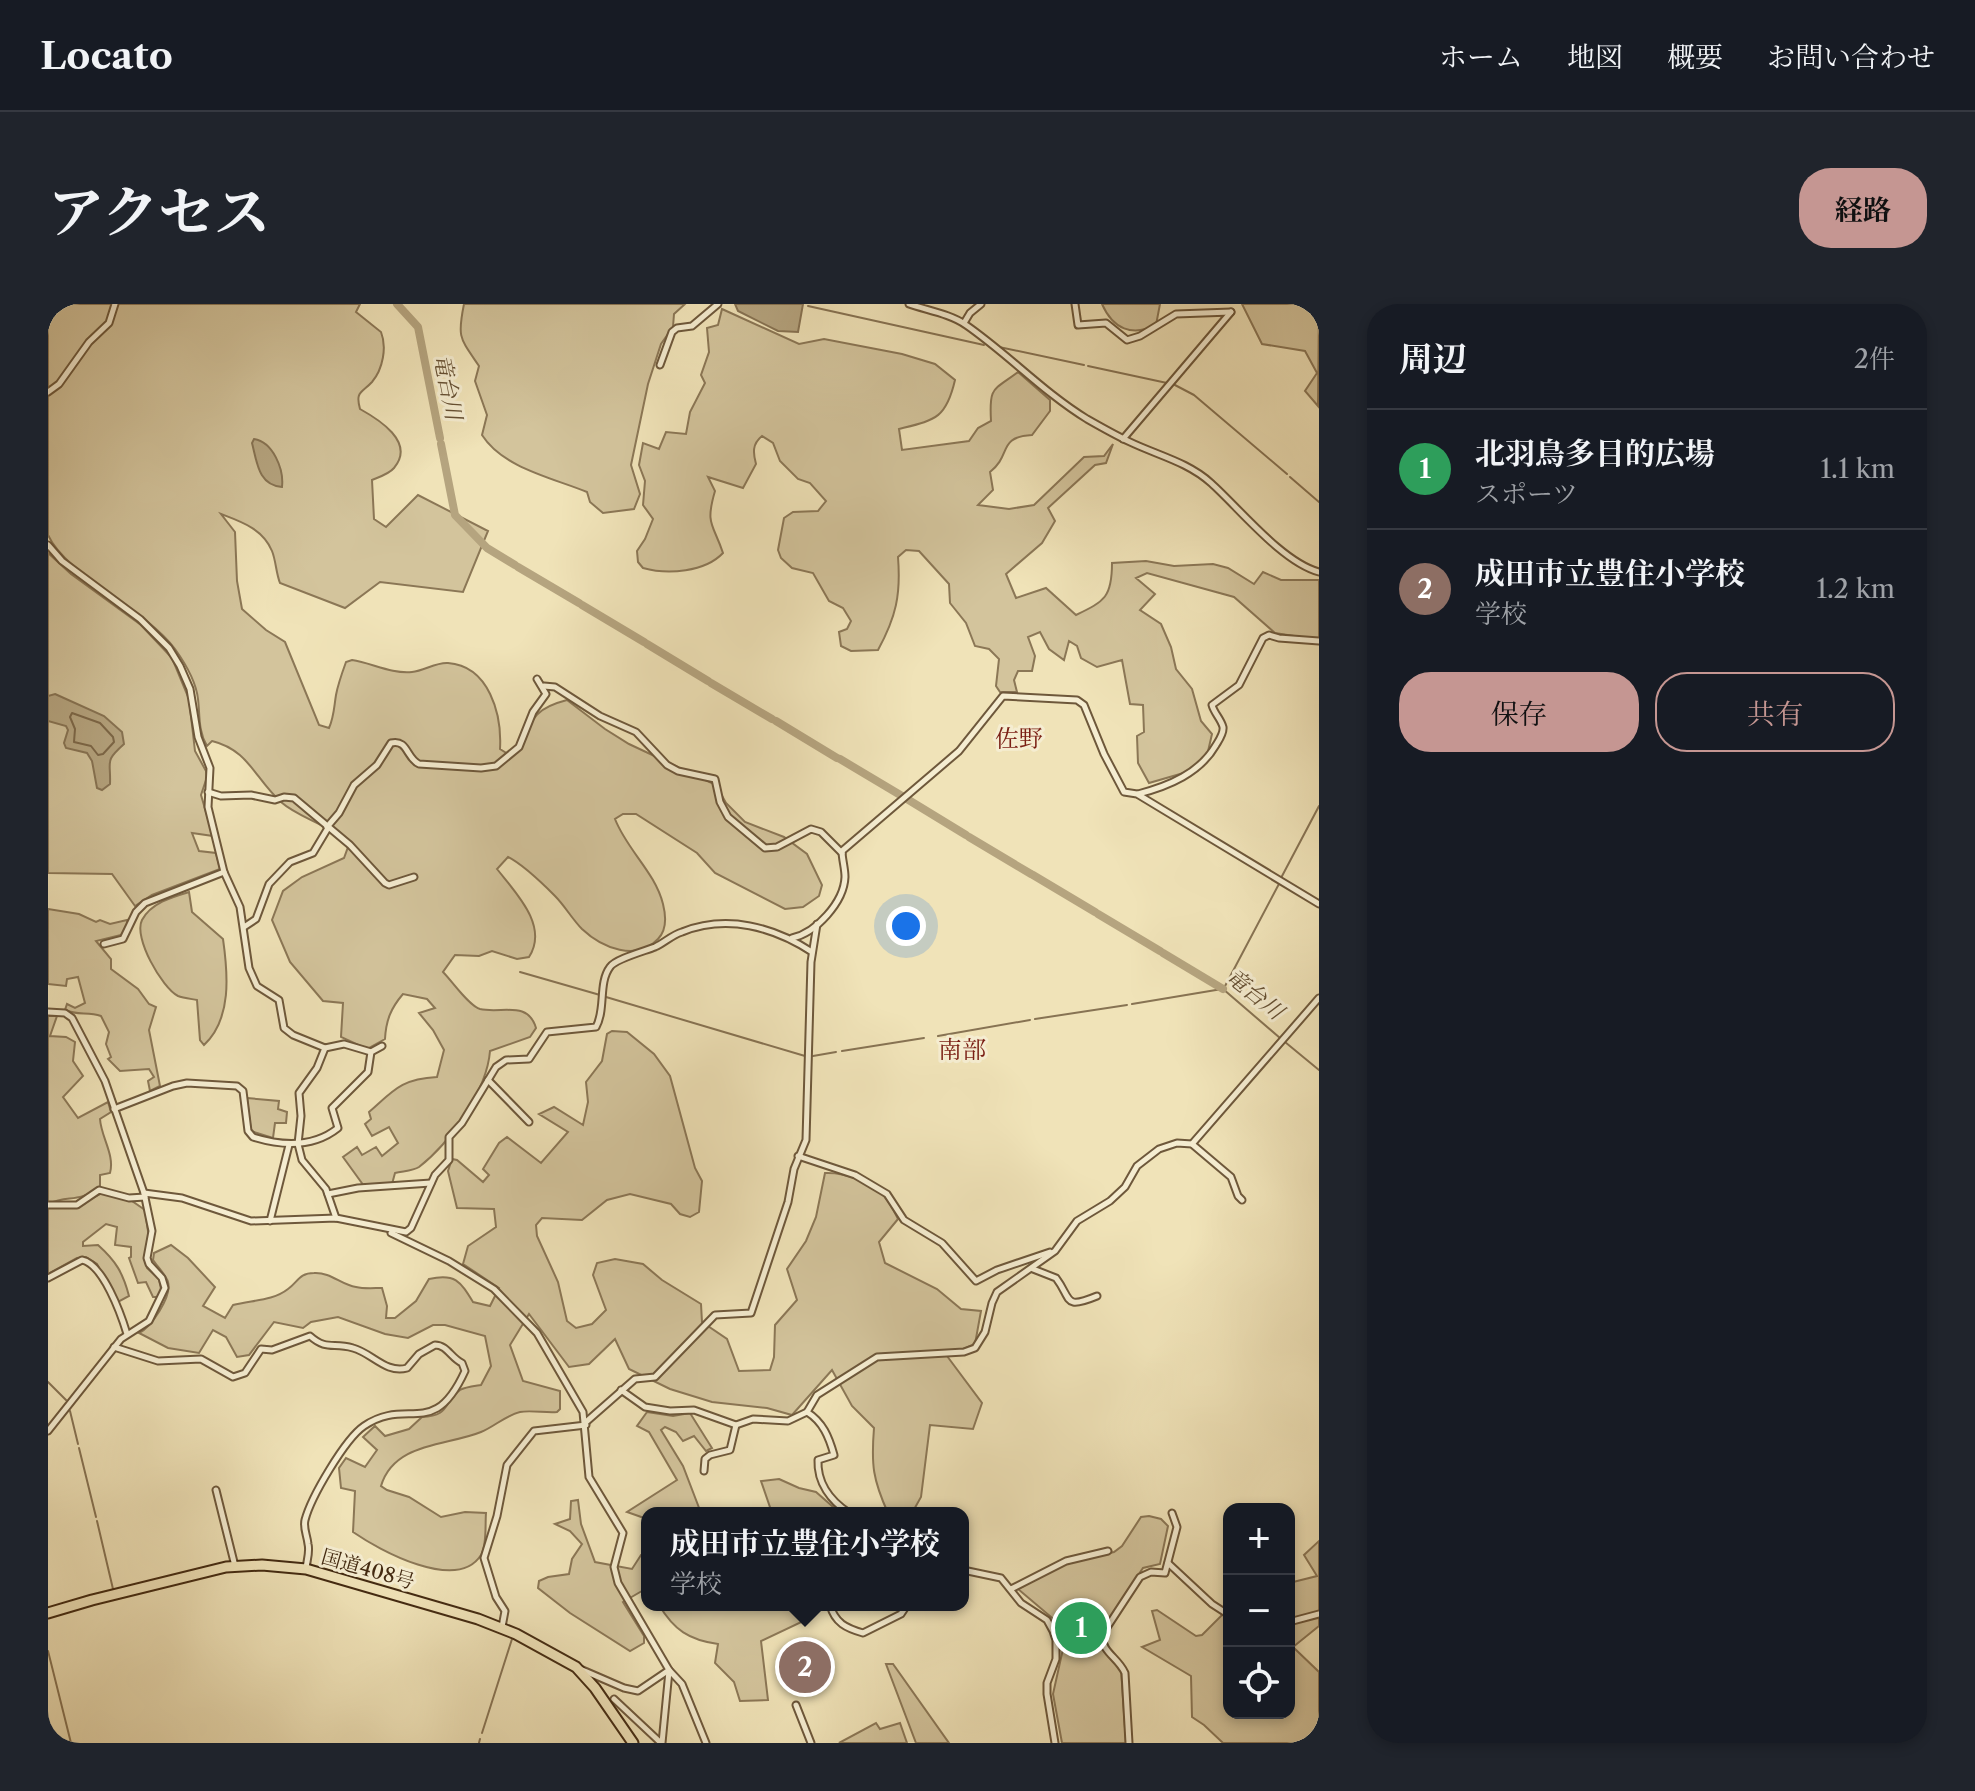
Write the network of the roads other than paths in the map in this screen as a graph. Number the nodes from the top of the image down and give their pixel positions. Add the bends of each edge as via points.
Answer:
1 (115, 304) edge
2 (718, 304) edge
3 (909, 304) edge
4 (981, 304) edge
5 (1075, 304) edge
6 (964, 323) junction
7 (660, 365) dead end
8 (48, 392) edge
9 (1123, 439) junction
10 (48, 545) edge
11 (1319, 572) edge
12 (1319, 641) edge
13 (537, 679) dead end
14 (544, 686) junction
15 (208, 792) junction
16 (1137, 794) junction
17 (327, 827) junction
18 (842, 853) junction
19 (224, 872) junction
20 (414, 877) dead end
21 (1319, 904) edge
22 (817, 924) junction
23 (244, 927) junction
24 (791, 939) junction
25 (104, 944) dead end
26 (812, 952) junction
27 (1319, 998) edge
28 (48, 1012) edge
29 (382, 1046) dead end
30 (325, 1048) junction
31 (371, 1052) junction
32 (488, 1080) junction
33 (114, 1109) junction
34 (529, 1122) dead end
35 (298, 1144) junction
36 (1192, 1144) junction
37 (289, 1145) junction
38 (798, 1156) junction
39 (431, 1183) junction
40 (328, 1194) junction
41 (145, 1195) junction
42 (1242, 1200) dead end
43 (48, 1205) edge
44 (336, 1218) junction
45 (270, 1221) junction
46 (380, 1227) junction
47 (1055, 1251) junction
48 (1032, 1269) junction
49 (48, 1278) edge
50 (1097, 1296) dead end
51 (127, 1334) junction
52 (114, 1347) junction
53 (621, 1390) junction
54 (807, 1412) junction
55 (586, 1423) junction
56 (736, 1425) junction
57 (48, 1431) edge
58 (704, 1471) dead end
59 (216, 1490) dead end
60 (839, 1507) edge
61 (1172, 1513) dead end
62 (1108, 1551) dead end
63 (1168, 1563) junction
64 (235, 1566) junction
65 (306, 1569) junction
66 (969, 1571) edge
67 (1011, 1589) junction
68 (832, 1611) edge
69 (903, 1611) edge
70 (1223, 1611) edge
71 (48, 1613) edge
72 (1319, 1614) edge
73 (1295, 1620) edge
74 (502, 1627) junction
75 (576, 1667) junction
76 (669, 1670) junction
77 (620, 1686) junction
78 (612, 1703) junction
79 (796, 1705) dead end
80 (633, 1743) edge
81 (661, 1743) edge
82 (706, 1743) edge
83 (811, 1743) edge
84 (1055, 1743) edge
85 (1129, 1743) edge

1 - 8 street via 109,323
2 - 7 street via 692,326 672,332
3 - 6 street
4 - 6 street
5 - 9 street via 1078,325 1106,323 1127,340 1176,314 1231,312
6 - 9 street via 1065,404
9 - 11 street via 1197,473 1294,559
10 - 15 street via 169,648 190,689 198,737 210,768
12 - 16 street via 1263,638 1239,685 1212,705 1223,727 1200,768
13 - 14 street
14 - 17 street via 546,694 519,747 496,766 419,764 405,745 391,743
14 - 18 street via 555,687 636,732 678,771 715,779 728,817 765,848 811,829
15 - 17 street via 275,800 288,796
15 - 19 street
16 - 18 street via 1122,789 1084,705 1052,697 1003,696 959,751
16 - 21 street
17 - 20 street via 385,883
17 - 23 street via 313,853 290,862 269,884 256,919
18 - 22 street via 843,888
19 - 23 street
19 - 25 street via 145,903 123,939
22 - 24 street
22 - 26 street
23 - 30 street via 249,968 257,986 279,1000 284,1028
24 - 26 street
24 - 32 street via 749,925 693,928 612,963 596,1027 547,1032 529,1059 500,1063
26 - 38 street via 806,1140
27 - 36 street
28 - 33 street via 72,1018
29 - 31 street
30 - 31 street via 344,1044
30 - 35 street via 299,1093
31 - 35 street via 368,1072 332,1108 338,1128
32 - 34 street
32 - 39 street via 449,1137 451,1156
33 - 37 street via 187,1083 237,1086 245,1096 250,1135
33 - 41 street
35 - 37 street
35 - 40 street via 302,1160
36 - 42 street via 1231,1177
36 - 47 street via 1171,1144 1147,1156 1122,1190 1077,1221
37 - 45 street
38 - 47 street via 855,1175 887,1194 904,1220 942,1243 976,1281
38 - 53 street via 751,1313 715,1315 655,1377 635,1379
39 - 40 street
39 - 46 street via 409,1230
40 - 44 street
41 - 43 street via 129,1198 99,1190 77,1205
41 - 45 street via 182,1198 241,1219
41 - 51 street via 152,1231 147,1258 165,1288 149,1321
44 - 45 street
44 - 46 street
46 - 55 street via 449,1261 510,1304 546,1346
47 - 48 street
48 - 50 street via 1056,1278 1071,1301
48 - 54 street via 997,1292 975,1348 877,1357 817,1395
49 - 51 street via 82,1260 95,1266
51 - 52 street
52 - 57 street
52 - 65 street via 158,1361 201,1359 233,1377 250,1369 261,1349 310,1336 324,1346 355,1348 396,1370 407,1368 435,1345 462,1363 465,1371 443,1407 366,1425 334,1463 305,1522
53 - 55 street
53 - 56 street via 645,1407 694,1410
54 - 56 street via 788,1421 753,1419
54 - 60 street via 828,1435 834,1455 818,1460 820,1477
55 - 74 street via 534,1431 507,1465 484,1558 505,1611
55 - 76 street via 589,1477 623,1533 614,1573
56 - 58 street via 730,1450 705,1459
59 - 64 street
61 - 63 street via 1177,1527
62 - 67 street via 1066,1561
63 - 70 street
63 - 85 street via 1165,1573 1140,1577 1102,1635 1105,1651 1125,1673
64 - 65 highway, 国道408号
64 - 71 highway, 国道408号
65 - 74 highway, 国道408号
66 - 67 street via 1001,1578
67 - 84 street via 1021,1603 1047,1620 1056,1640 1047,1683
68 - 69 street via 845,1628 863,1633
72 - 73 street
74 - 75 highway, 国道408号
75 - 77 street
75 - 78 highway, 国道408号
76 - 77 street via 638,1691
76 - 81 street
76 - 82 street via 691,1701
77 - 78 street
78 - 80 highway, 国道408号
78 - 81 street
79 - 83 street

